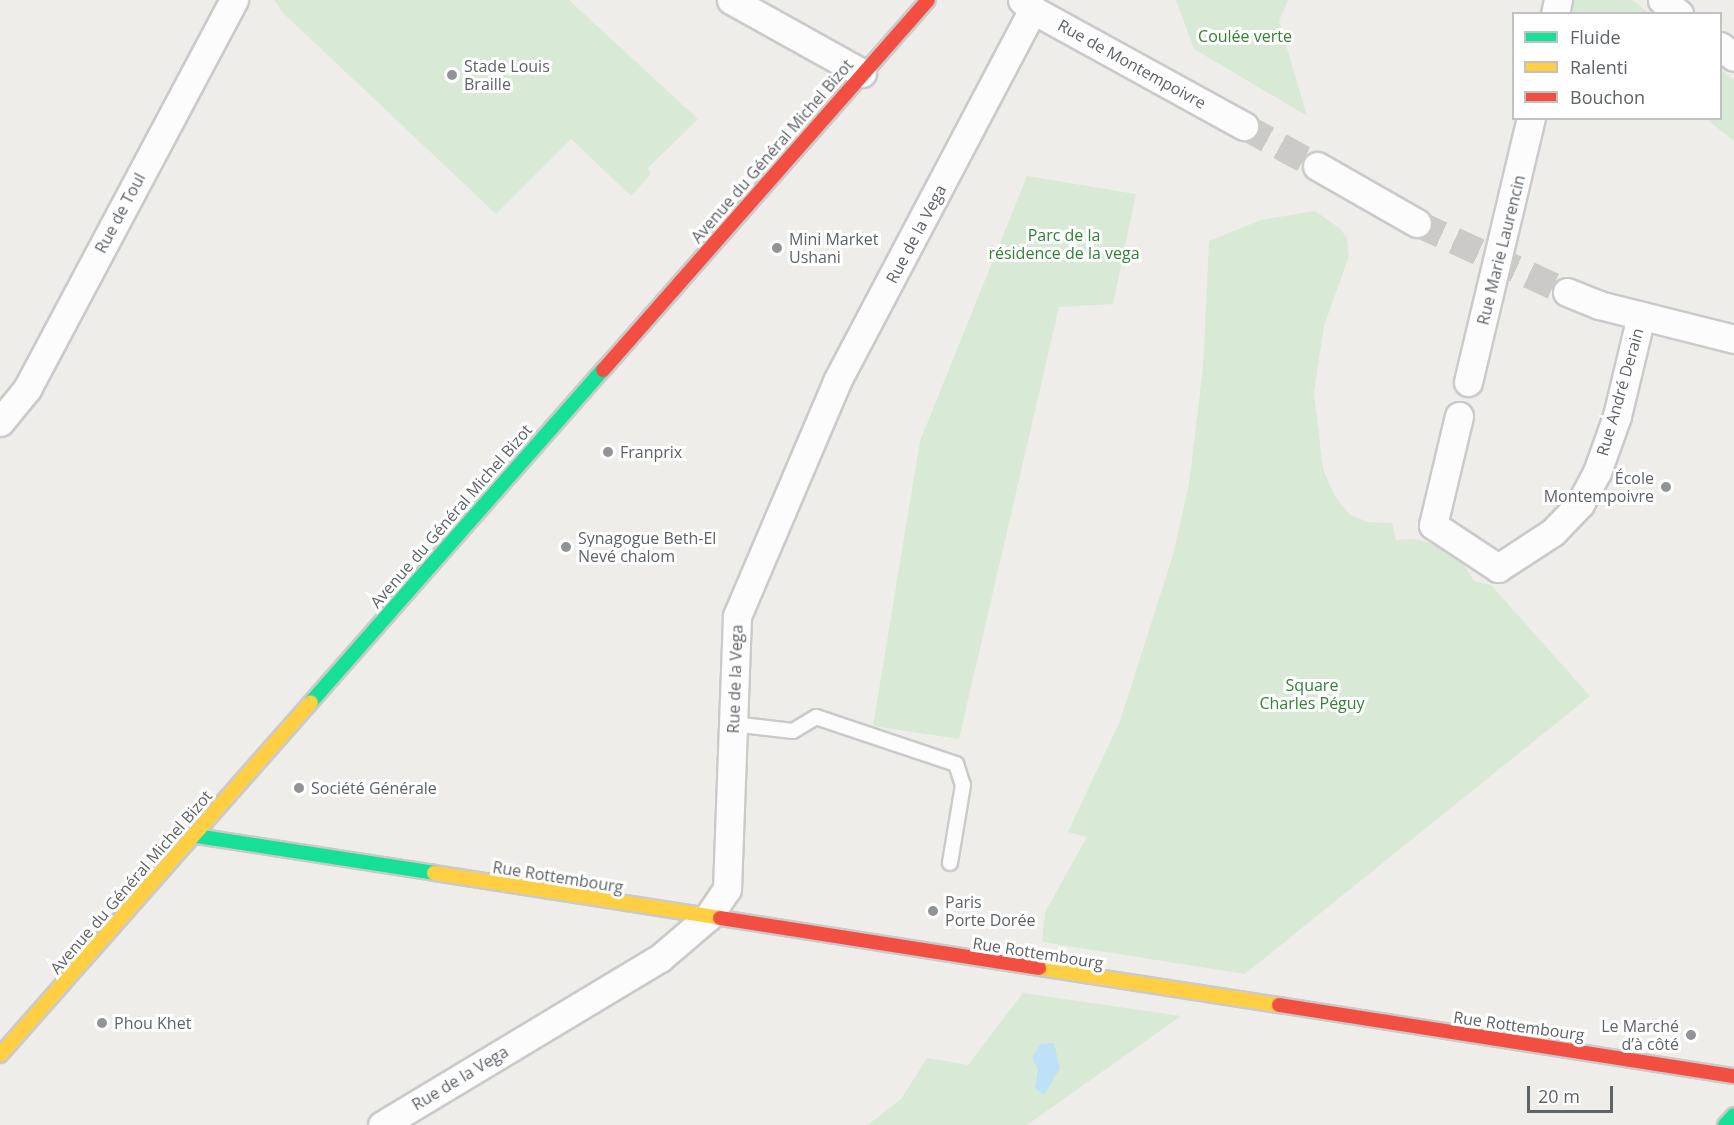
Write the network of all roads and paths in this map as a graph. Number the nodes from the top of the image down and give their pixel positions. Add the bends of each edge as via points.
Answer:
1 (234, 0) edge
2 (731, 0) edge
3 (928, 0) edge
4 (1028, 5) edge
5 (1722, 48) edge
6 (1734, 57) edge
7 (862, 73) junction
8 (1531, 120) edge
9 (1244, 126) tunnel mouth
10 (1317, 166) tunnel mouth
11 (1417, 223) tunnel mouth
12 (1567, 292) tunnel mouth
13 (1641, 316) junction
14 (1734, 339) edge
15 (1468, 382) dead end
16 (1460, 416) dead end
17 (0, 422) edge
18 (733, 724) junction
19 (196, 836) junction
20 (950, 863) dead end
21 (708, 916) junction
22 (0, 1055) edge
23 (1734, 1076) edge
24 (1734, 1115) edge
25 (382, 1125) edge
26 (1725, 1125) edge

1 - 17 street, Rue de Toul via 27,389
2 - 7 street
3 - 7 street, Avenue du Général Michel Bizot
4 - 9 street, Rue de Montempoivre
4 - 18 street, Rue de la Vega via 837,381 737,616
5 - 6 street
7 - 19 street, Avenue du Général Michel Bizot via 229,793
8 - 15 street, Rue Marie Laurencin
10 - 11 street
12 - 13 street
13 - 14 street
13 - 16 street, Rue André Derain via 1617,416 1598,472 1580,504 1553,532 1498,568 1433,525
18 - 20 lane via 793,731 816,717 956,764 963,785
18 - 21 street, Rue de la Vega via 727,889
19 - 21 street, Rue Rottembourg
19 - 22 street, Avenue du Général Michel Bizot
21 - 23 street, Rue Rottembourg
21 - 25 street, Rue de la Vega via 660,958
24 - 26 street

